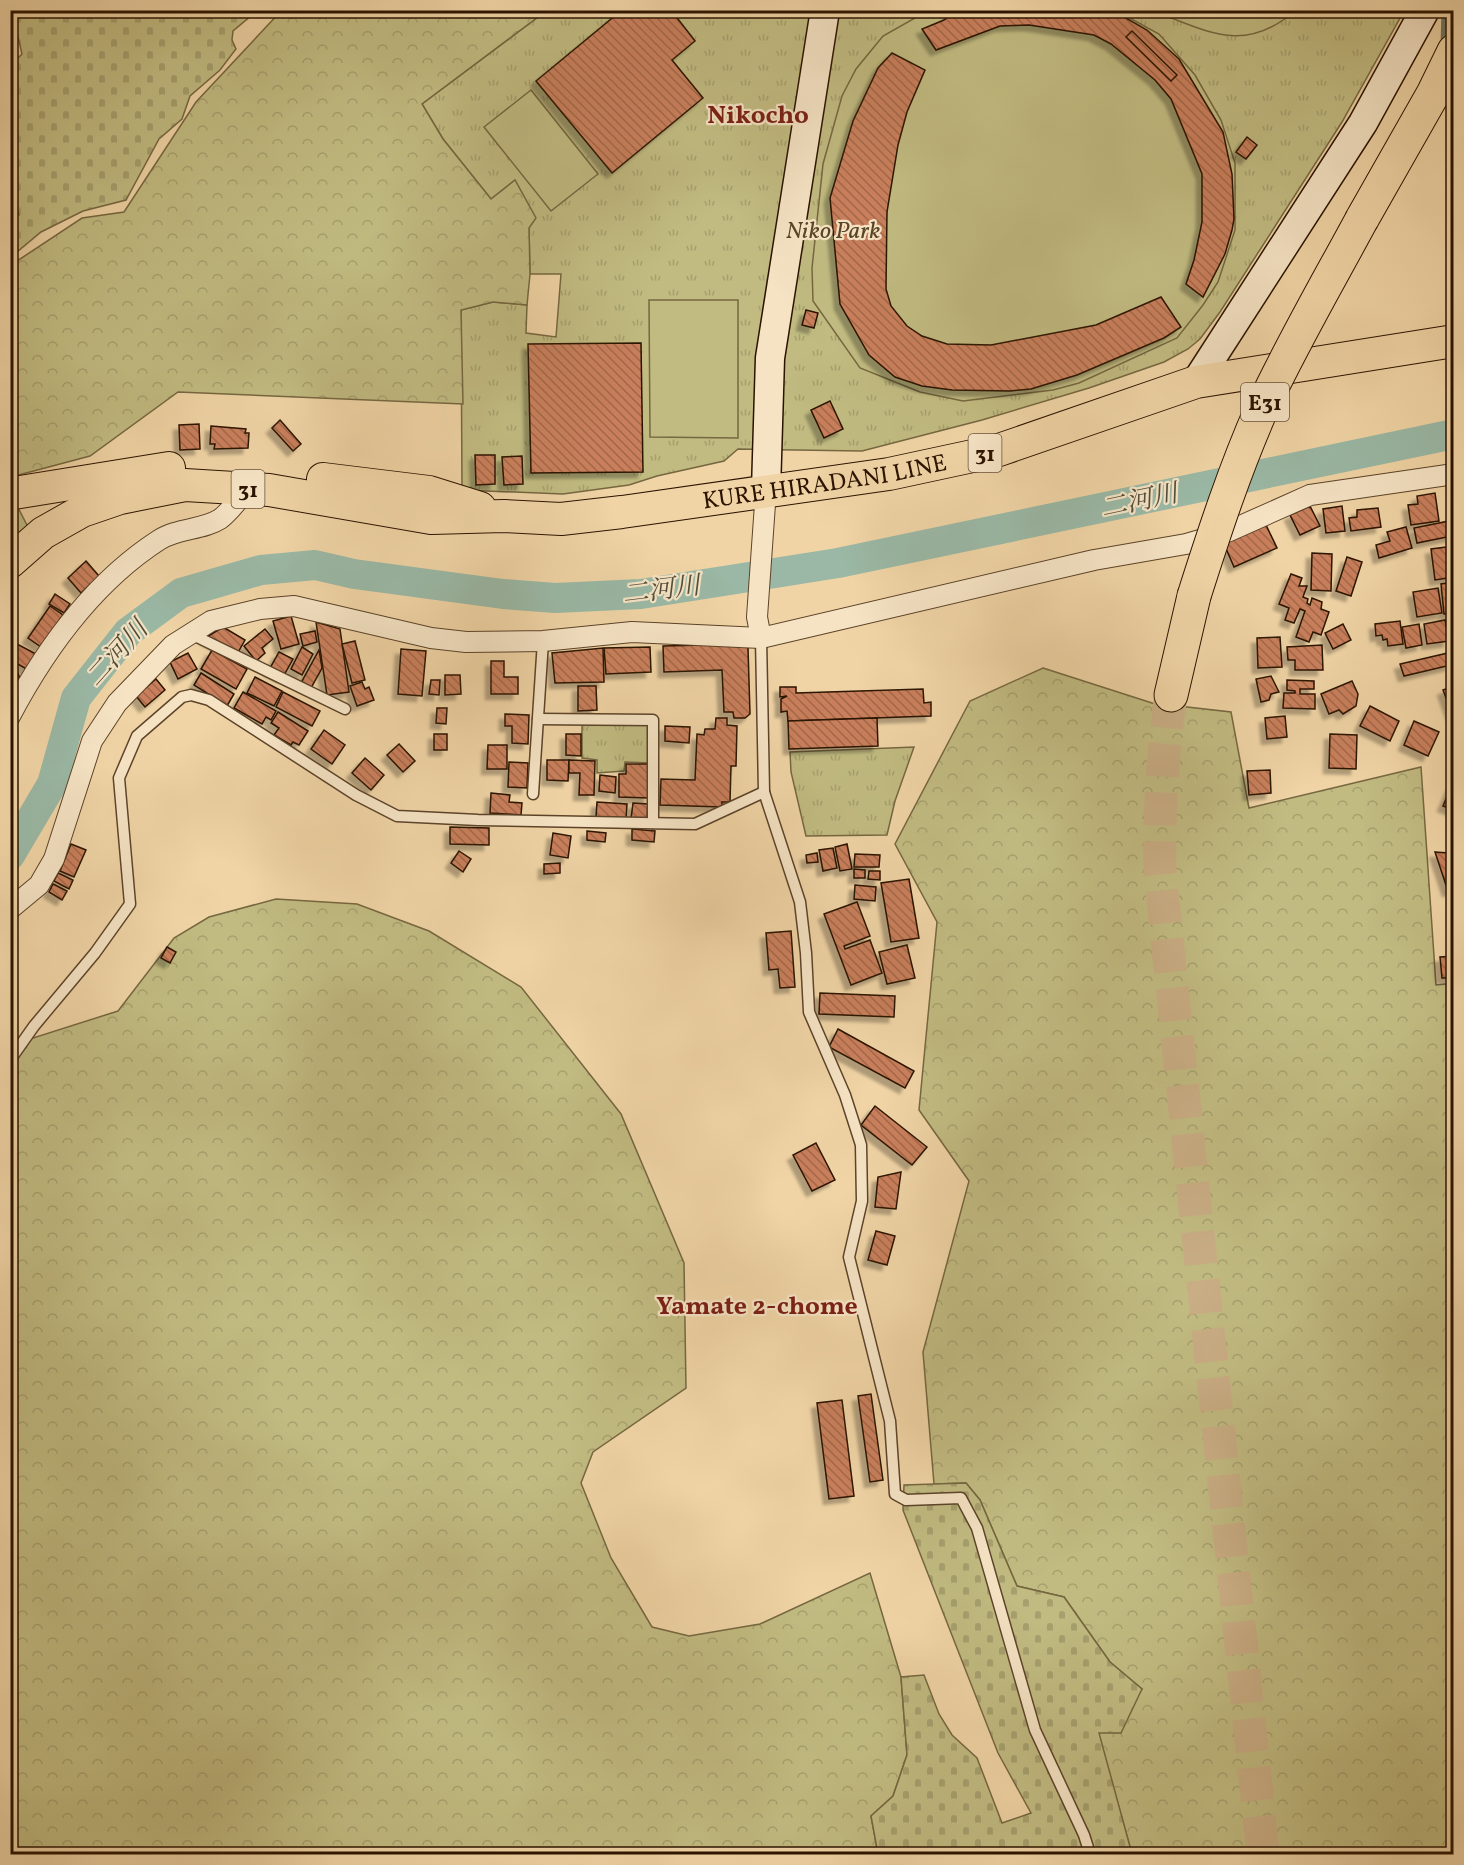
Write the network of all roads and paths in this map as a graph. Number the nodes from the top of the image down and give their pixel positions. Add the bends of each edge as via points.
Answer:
1 (825, 10) edge
2 (1425, 10) edge
3 (1454, 51) edge
4 (1454, 341) edge
5 (1196, 382) junction
6 (1454, 474) edge
7 (248, 489) junction
8 (766, 490) junction
9 (14, 493) dead end
10 (504, 516) junction
11 (10, 562) edge
12 (191, 634) junction
13 (762, 638) junction
14 (543, 641) junction
15 (1171, 695) tunnel mouth
16 (345, 709) dead end
17 (10, 716) edge
18 (538, 719) junction
19 (764, 792) junction
20 (533, 794) dead end
21 (653, 823) junction
22 (10, 909) edge
23 (10, 1060) edge
24 (1090, 1854) edge

1 - 8 street via 770,358
2 - 5 street via 1363,123
3 - 15 highway, E31, bridge via 1304,325 1263,408 1227,494 1194,596
4 - 5 main road, KURE HIRADANI LINE / 31
5 - 8 main road, KURE HIRADANI LINE / 31 via 996,451 889,474
6 - 13 street via 1310,495 1227,532 1186,544 1094,560
7 - 10 main road, KURE HIRADANI LINE / 31 via 431,518
7 - 11 main road, KURE HIRADANI LINE / 31 via 185,485 120,498 82,511 43,533
7 - 17 street via 220,519 161,538 116,573 81,609 32,676
8 - 10 main road, KURE HIRADANI LINE / 31 via 561,519
8 - 13 street via 757,617
9 - 10 main road, KURE HIRADANI LINE / 31 via 184,466 429,492
12 - 14 street via 211,621 260,609 294,606 430,638 466,642
12 - 16 lane
12 - 22 street via 173,645 117,703 92,741 54,859 39,885
13 - 14 street via 632,633
13 - 19 lane
14 - 18 lane
18 - 20 lane
18 - 21 lane via 653,720
19 - 21 lane via 695,824
19 - 24 lane via 800,902 809,1012 845,1095 861,1145 862,1201 849,1257 890,1421 895,1494 906,1500 961,1498 977,1528 1035,1730
21 - 23 lane via 397,816 356,795 209,700 201,696 183,697 137,735 119,778 130,904

